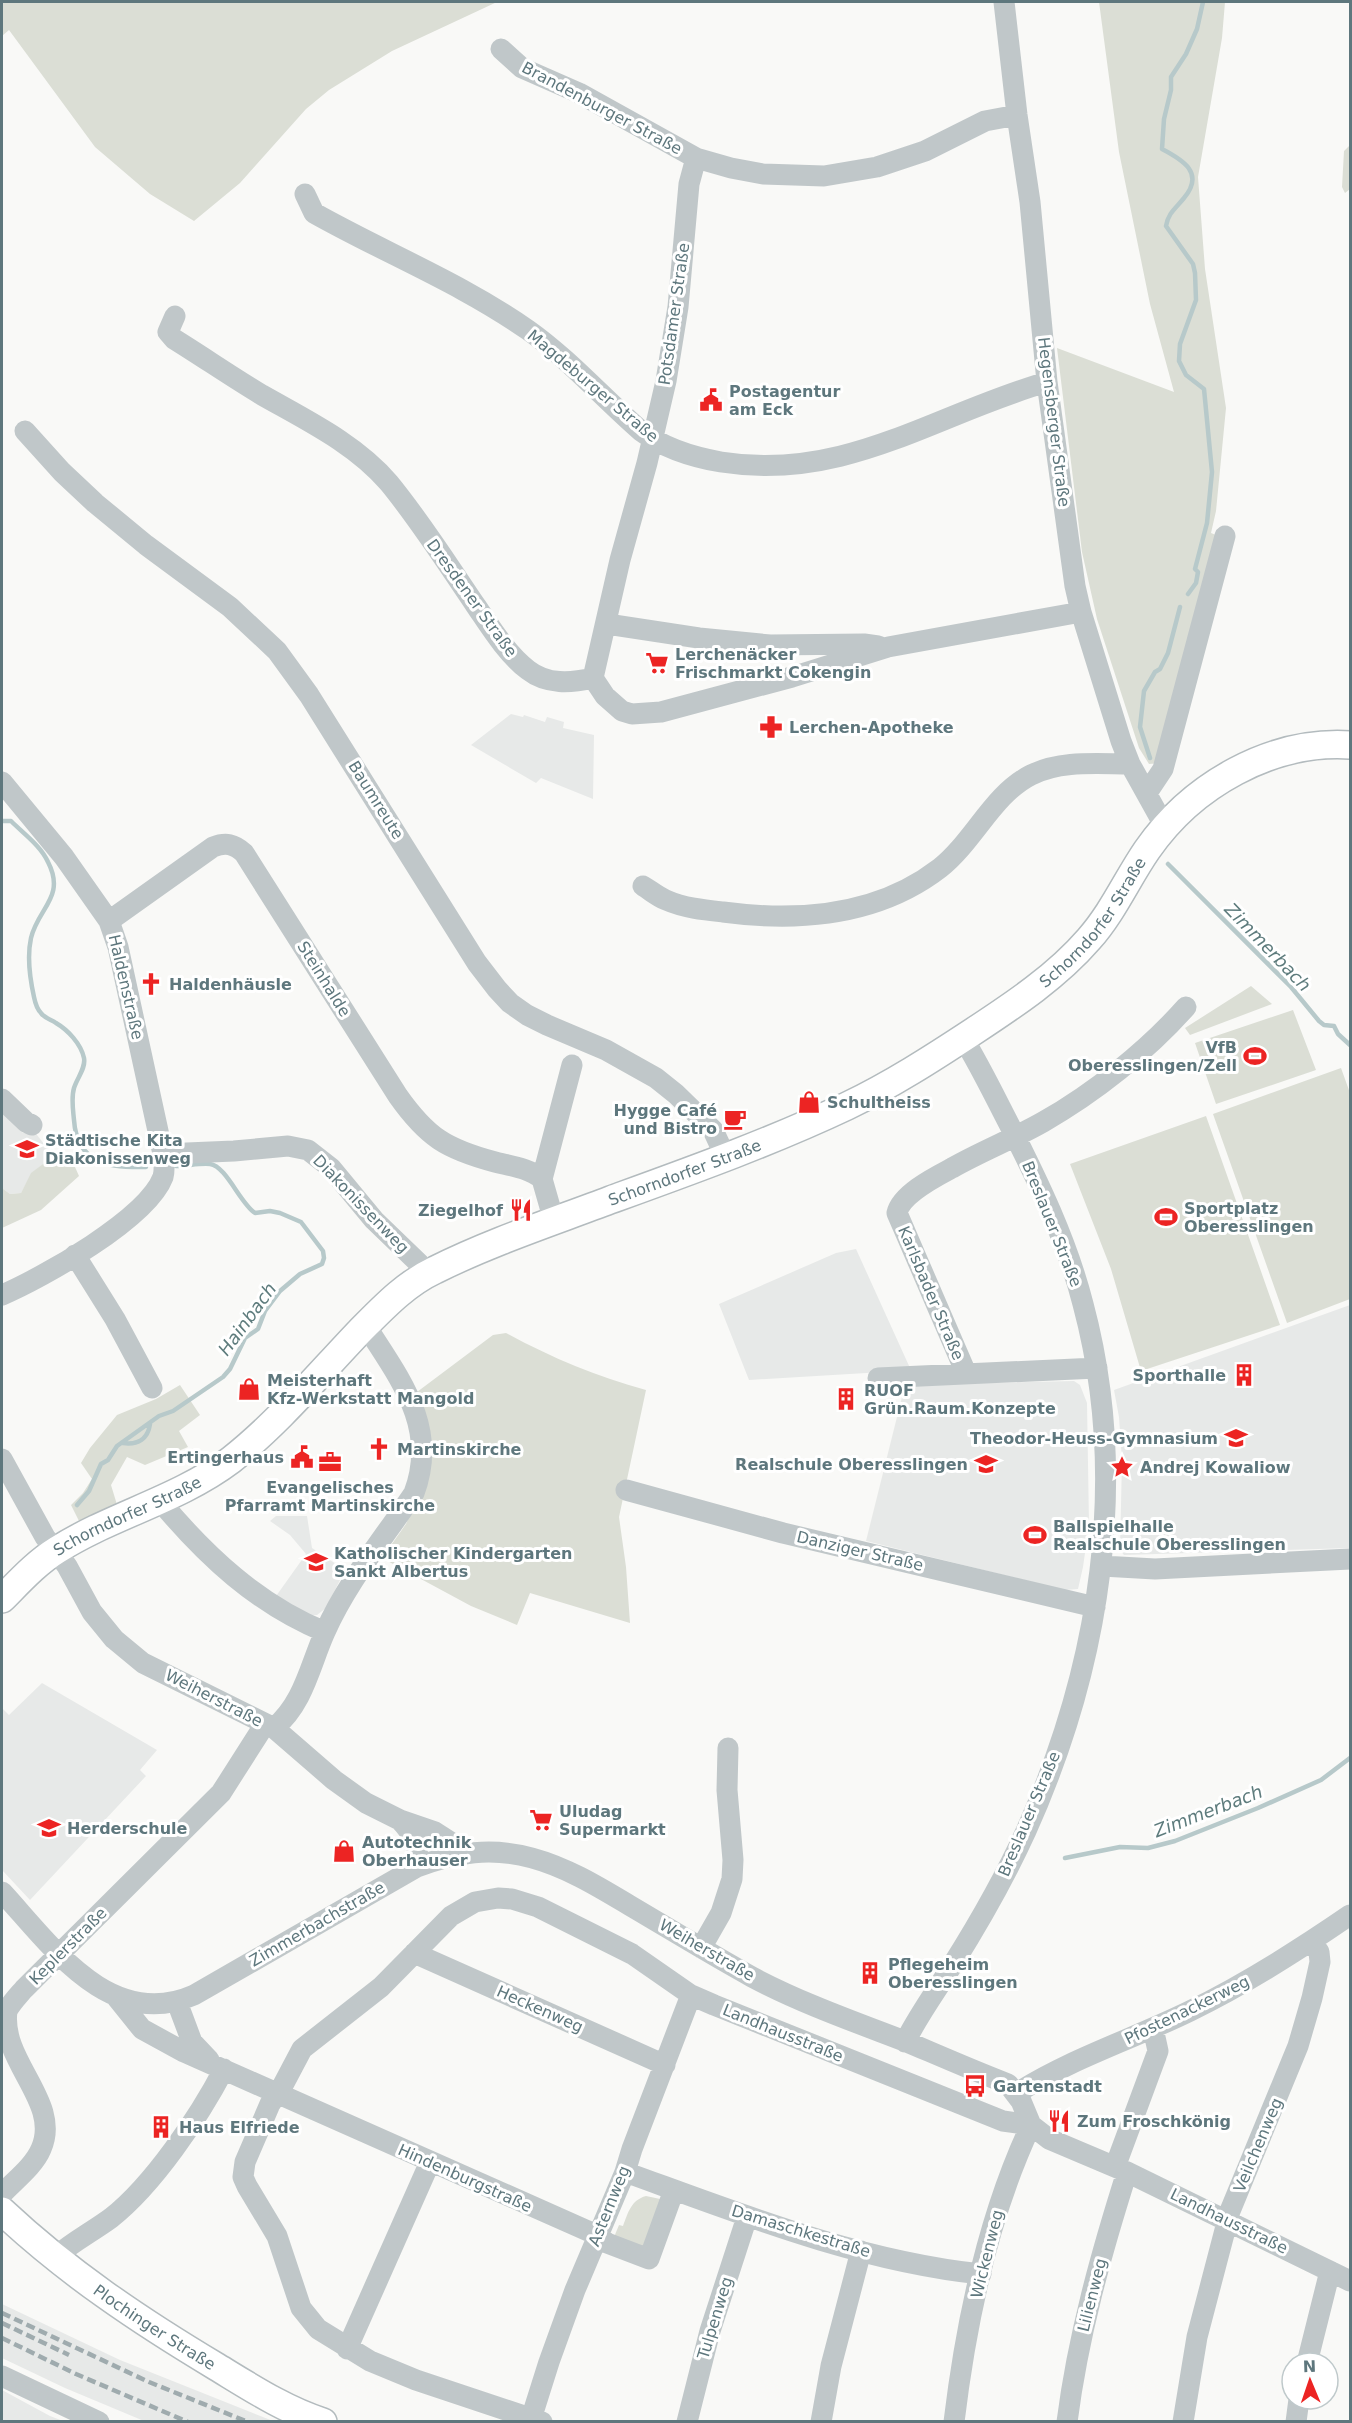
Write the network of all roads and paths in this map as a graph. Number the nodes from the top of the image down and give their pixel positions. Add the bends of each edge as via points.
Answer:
1 (1004, 2) edge
2 (501, 49) dead end
3 (1017, 115) junction
4 (696, 158) junction
5 (305, 194) dead end
6 (175, 316) dead end
7 (1047, 382) junction
8 (25, 431) dead end
9 (652, 439) junction
10 (1225, 536) dead end
11 (1081, 612) junction
12 (607, 624) junction
13 (770, 645) junction
14 (888, 648) junction
15 (839, 663) junction
16 (593, 678) junction
17 (1350, 746) edge
18 (1130, 764) junction
19 (2, 782) edge
20 (1147, 793) junction
21 (1165, 827) junction
22 (643, 886) dead end
23 (109, 921) junction
24 (1186, 1007) dead end
25 (963, 1038) junction
26 (572, 1065) dead end
27 (2, 1099) edge
28 (32, 1125) dead end
29 (1015, 1137) junction
30 (163, 1154) junction
31 (725, 1156) junction
32 (542, 1179) junction
33 (554, 1221) junction
34 (75, 1255) junction
35 (429, 1273) junction
36 (2, 1295) edge
37 (366, 1326) junction
38 (1097, 1368) junction
39 (966, 1373) junction
40 (878, 1378) dead end
41 (152, 1388) dead end
42 (2, 1460) edge
43 (626, 1490) dead end
44 (160, 1501) junction
45 (55, 1551) junction
46 (1350, 1559) edge
47 (1102, 1566) junction
48 (2, 1599) edge
49 (1095, 1607) junction
50 (325, 1632) junction
51 (270, 1726) junction
52 (728, 1748) dead end
53 (400, 1820) junction
54 (459, 1854) junction
55 (417, 1867) junction
56 (2, 1892) edge
57 (1350, 1915) edge
58 (1312, 1942) junction
59 (701, 1948) junction
60 (414, 1953) junction
61 (59, 1954) junction
62 (691, 1995) junction
63 (117, 1998) junction
64 (168, 2003) junction
65 (1153, 2028) junction
66 (905, 2042) junction
67 (165, 2043) junction
68 (665, 2065) junction
69 (219, 2067) junction
70 (276, 2093) junction
71 (1017, 2093) junction
72 (1031, 2125) junction
73 (430, 2162) junction
74 (1121, 2170) junction
75 (625, 2172) junction
76 (674, 2190) junction
77 (2, 2194) edge
78 (2, 2211) edge
79 (747, 2217) junction
80 (1228, 2220) junction
81 (597, 2235) junction
82 (861, 2251) junction
83 (54, 2258) junction
84 (1330, 2271) junction
85 (981, 2274) junction
86 (1350, 2281) edge
87 (347, 2349) junction
88 (1310, 2351) edge
89 (2, 2376) edge
90 (537, 2420) edge
91 (99, 2421) edge
92 (322, 2421) edge
93 (687, 2421) edge
94 (821, 2421) edge
95 (954, 2421) edge
96 (1067, 2421) edge
97 (1183, 2421) edge

1 - 3 street, Hegensberger Straße
2 - 4 street, Brandenburger Straße via 522,68 579,93
3 - 4 street, Brandenburger Straße via 985,120 901,160 841,174 763,174
3 - 7 street, Hegensberger Straße via 1030,202
4 - 9 street, Potsdamer Straße via 689,184 672,345
5 - 9 street, Magdeburger Straße via 314,213 474,296 529,331
6 - 16 street, Dresdener Straße via 168,332 174,339 316,426 377,470 522,666 553,681
7 - 9 street, Magdeburger Straße via 889,442 794,465 709,460 673,450
7 - 11 street, Hegensberger Straße
8 - 31 street, Baumreute via 95,503 237,613 277,651 309,695 477,963 510,1003 546,1025 606,1050 656,1078 713,1130
9 - 12 street, Potsdamer Straße
10 - 20 street via 1163,769
11 - 14 street
11 - 18 street, Hegensberger Straße
12 - 13 street
12 - 16 street, Potsdamer Straße
13 - 14 street via 864,644
13 - 15 street
14 - 15 street
15 - 16 street via 646,714 632,714 613,705
17 - 21 main road, Schorndorfer Straße via 1305,748 1245,767 1204,791
18 - 20 street, Hegensberger Straße
18 - 22 street via 1064,765 1030,775 1001,797 969,841 940,868 895,895 862,907 828,914 739,915 665,900
19 - 23 street, Haldenstraße via 64,857
20 - 21 street, Hegensberger Straße
21 - 25 main road, Schorndorfer Straße via 1090,938 1043,982
23 - 30 street, Haldenstraße
23 - 32 street, Steinhalde via 213,847 222,843 235,845 244,853 398,1096 423,1128 438,1141 458,1150 527,1170
24 - 29 street, Karlsbader Straße via 1160,1035 1085,1095
25 - 29 street, Breslauer Straße
25 - 31 main road, Schorndorfer Straße via 849,1105
26 - 32 street
27 - 28 street
29 - 38 street, Breslauer Straße via 1067,1252
29 - 39 street, Karlsbader Straße via 937,1176 903,1200 897,1213
30 - 34 street via 164,1171 155,1190 116,1227
30 - 35 street, Diakonissenweg via 288,1146 308,1150 331,1168 374,1220
31 - 33 main road, Schorndorfer Straße
32 - 33 street
33 - 35 main road, Schorndorfer Straße
34 - 36 street
34 - 41 street
35 - 37 main road, Schorndorfer Straße via 392,1300
37 - 44 main road, Schorndorfer Straße via 235,1457 195,1484
37 - 50 street, Keplerstraße via 414,1405 422,1441 421,1468 414,1492
38 - 39 street
38 - 47 street, Breslauer Straße via 1106,1502
39 - 40 street
42 - 45 street, Weiherstraße
43 - 49 street, Danziger Straße via 783,1533
44 - 45 main road, Schorndorfer Straße
44 - 50 street via 233,1578 273,1606
45 - 48 main road, Schorndorfer Straße
45 - 51 street, Weiherstraße via 92,1612 111,1636 138,1659
46 - 47 street via 1155,1569
47 - 49 street, Breslauer Straße
49 - 66 street, Breslauer Straße via 1080,1680 1026,1831 974,1932
50 - 51 street, Keplerstraße via 300,1697
51 - 53 street, Weiherstraße via 334,1780 366,1803
51 - 61 street, Keplerstraße via 221,1793
52 - 59 street via 732,1880 721,1913
53 - 54 street, Weiherstraße via 435,1832
53 - 55 street, Weiherstraße via 416,1841
54 - 55 street, Zimmerbachstraße
54 - 59 street, Weiherstraße via 504,1853 552,1864 605,1890
55 - 64 street, Zimmerbachstraße via 194,1995
56 - 61 street, Hindenburgstraße
57 - 58 street, Pfostenackerweg
58 - 65 street, Pfostenackerweg via 1263,1972
58 - 80 street, Veilchenweg via 1320,1962 1305,2025
59 - 66 street, Weiherstraße via 772,1986
60 - 62 street, Landhausstraße via 463,1908 487,1898 512,1899 538,1907 632,1954
60 - 68 street, Heckenweg
60 - 70 street, Landhausstraße via 371,1996 309,2042
61 - 63 street, Hindenburgstraße via 90,1983
61 - 77 street, Keplerstraße via 14,2000 3,2024 7,2052 40,2112 45,2132 40,2151
62 - 68 street, Asternweg
62 - 72 street, Landhausstraße via 1004,2121
63 - 64 street, Hindenburgstraße via 146,2004
63 - 67 street, Hindenburgstraße via 135,2024
64 - 67 street
64 - 69 street, Hindenburgstraße via 192,2042
65 - 71 street, Pfostenackerweg
65 - 74 street, Lilienweg via 1158,2051
66 - 71 street, Weiherstraße via 1008,2084
67 - 69 street, Hindenburgstraße
68 - 75 street, Asternweg
69 - 70 street, Hindenburgstraße
69 - 83 street via 194,2121 140,2190 109,2219
70 - 73 street, Hindenburgstraße
70 - 87 street, Landhausstraße via 244,2162 243,2177 277,2236 301,2308 318,2329
71 - 72 street
72 - 74 street, Landhausstraße via 1049,2139
72 - 85 street, Wickenweg via 998,2207
73 - 81 street, Hindenburgstraße
73 - 87 street
74 - 80 street, Landhausstraße
74 - 96 street, Lilienweg
75 - 76 street, Damaschkestraße
75 - 81 street, Asternweg
76 - 79 street, Damaschkestraße
76 - 81 street, Hindenburgstraße via 649,2259 607,2243
78 - 83 main road, Plochinger Straße
79 - 82 street, Damaschkestraße
79 - 93 street, Tulpenweg via 710,2331
80 - 84 street, Landhausstraße
80 - 97 street, Veilchenweg via 1197,2337
81 - 90 street, Asternweg via 549,2362
82 - 85 street, Damaschkestraße via 949,2271
82 - 94 street
83 - 92 main road, Plochinger Straße via 187,2349 278,2402
84 - 86 street, Landhausstraße
84 - 88 street
85 - 95 street, Wickenweg
87 - 90 street, Landhausstraße via 416,2380
89 - 91 street

